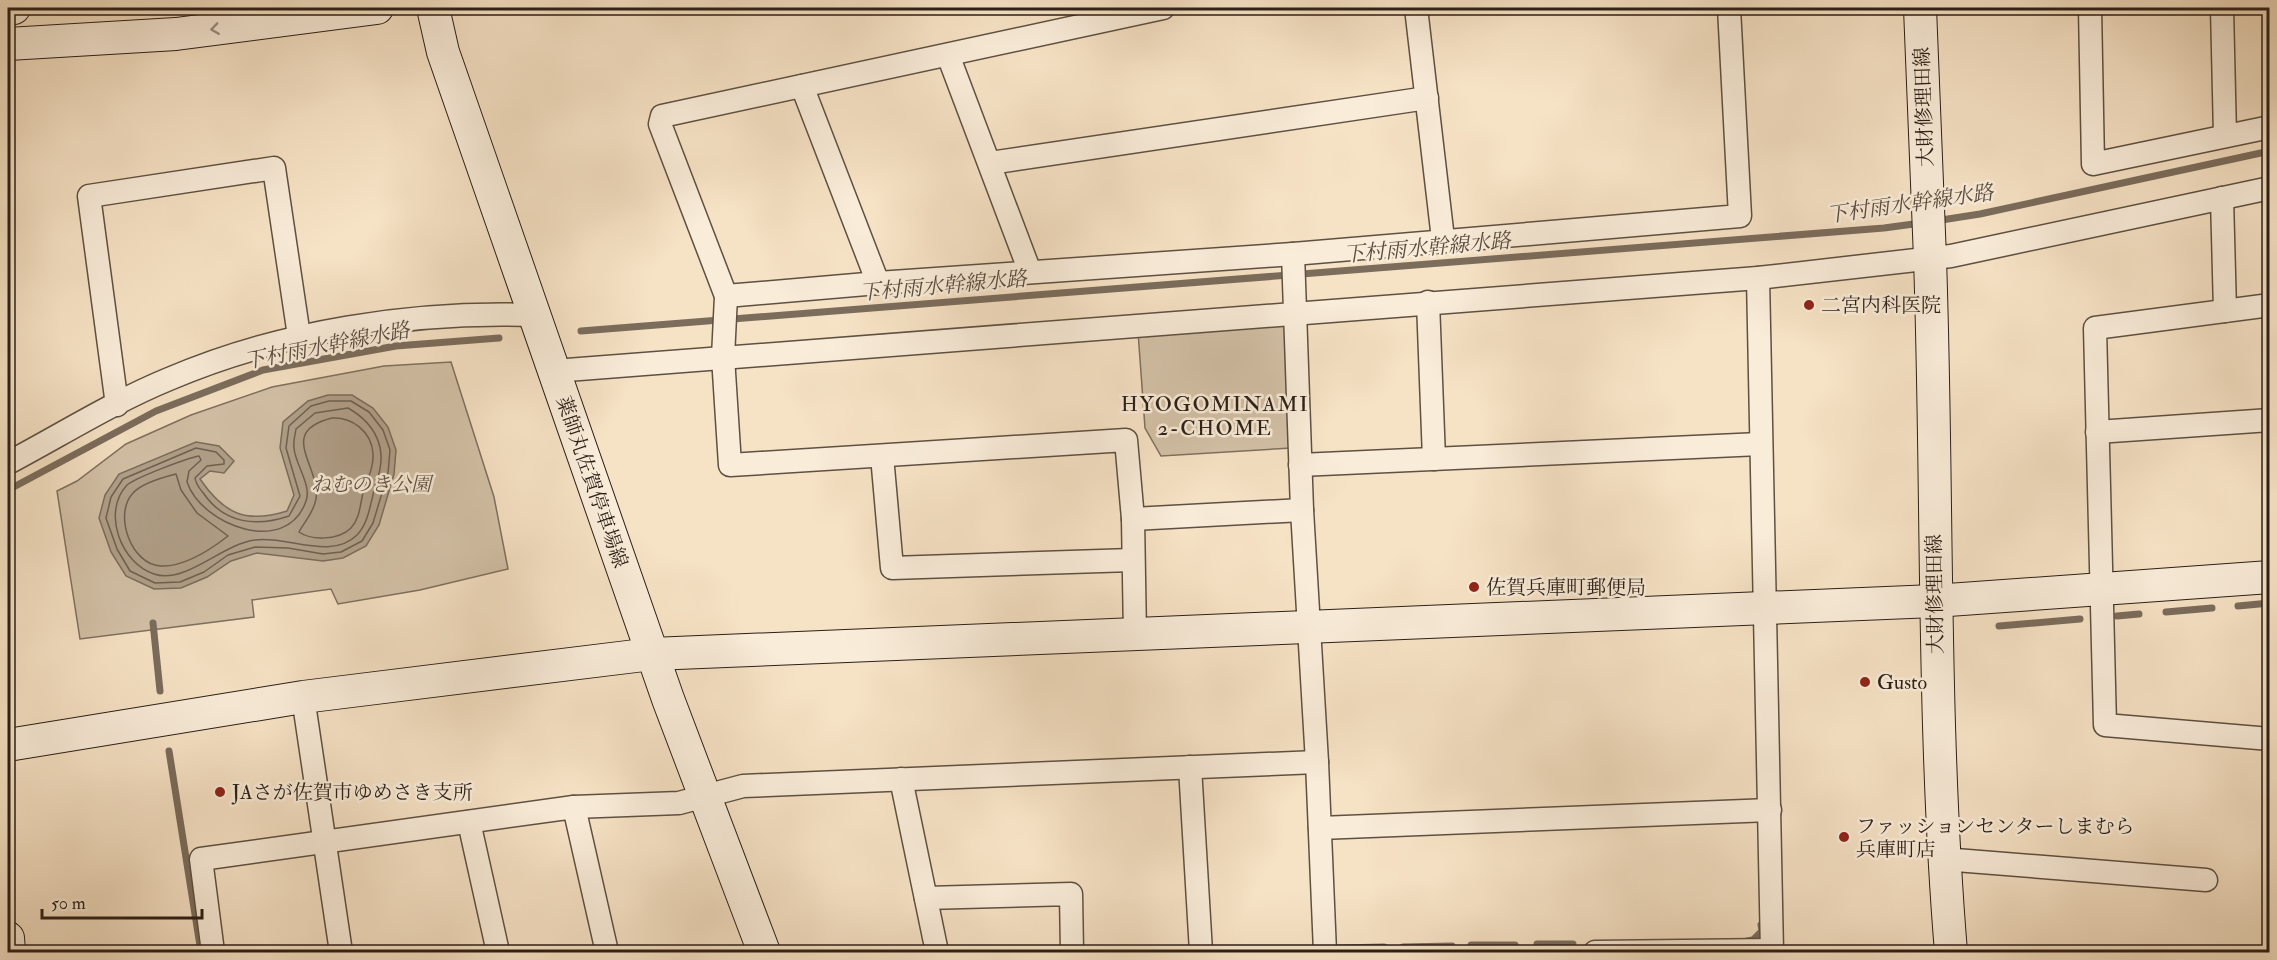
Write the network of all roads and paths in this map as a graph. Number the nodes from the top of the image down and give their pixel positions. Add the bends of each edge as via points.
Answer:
1 (8, 8) edge
2 (14, 8) edge
3 (377, 8) edge
4 (433, 8) edge
5 (1162, 8) edge
6 (1416, 8) edge
7 (1729, 8) edge
8 (1920, 8) edge
9 (2090, 8) edge
10 (2222, 8) edge
11 (8, 44) edge
12 (948, 55) junction
13 (802, 86) junction
14 (1427, 98) junction
15 (2270, 127) edge
16 (2225, 136) junction
17 (990, 163) junction
18 (2270, 188) edge
19 (2222, 198) junction
20 (1929, 234) junction
21 (1443, 239) junction
22 (1293, 254) junction
23 (1030, 272) junction
24 (1758, 278) junction
25 (878, 283) junction
26 (726, 296) junction
27 (1428, 302) junction
28 (1296, 304) junction
29 (2270, 305) edge
30 (2225, 311) junction
31 (534, 315) junction
32 (299, 336) junction
33 (723, 349) junction
34 (551, 365) junction
35 (117, 405) junction
36 (2270, 420) edge
37 (2097, 432) junction
38 (1760, 444) junction
39 (882, 456) junction
40 (1434, 459) junction
41 (8, 464) edge
42 (1300, 465) junction
43 (1302, 510) junction
44 (1133, 519) junction
45 (1132, 560) junction
46 (2270, 577) edge
47 (2100, 589) junction
48 (1934, 601) junction
49 (1765, 608) junction
50 (1309, 628) junction
51 (1135, 636) junction
52 (652, 654) junction
53 (303, 697) junction
54 (2270, 739) edge
55 (8, 745) edge
56 (1317, 762) junction
57 (1190, 767) junction
58 (901, 779) junction
59 (703, 795) junction
60 (574, 807) junction
61 (1770, 810) junction
62 (469, 822) junction
63 (1320, 828) junction
64 (324, 841) junction
65 (1943, 859) junction
66 (2206, 880) dead end
67 (926, 898) junction
68 (8, 938) edge
69 (1772, 951) edge
70 (9, 952) edge
71 (213, 952) edge
72 (341, 952) edge
73 (498, 952) edge
74 (607, 952) edge
75 (764, 952) edge
76 (937, 952) edge
77 (1072, 952) edge
78 (1201, 952) edge
79 (1325, 952) edge
80 (1595, 952) edge
81 (1951, 952) edge

1 - 2 street
3 -> 11 street via 176,34
4 - 31 street, 薬師丸佐賀停車場線 via 443,52
5 - 12 street
6 - 14 street
7 - 21 street via 1740,216
8 - 20 street, 大財修理田線
9 - 16 street via 2093,164
10 - 16 street
12 - 13 street
12 - 17 street
13 - 25 street
13 - 26 street via 662,116 660,124
14 - 17 street
14 - 21 street
15 - 16 street
17 - 23 street
18 - 19 street
19 - 20 street
19 - 30 street
20 - 24 street
20 - 48 street, 大財修理田線
21 - 22 street
22 - 23 street
22 - 28 street
23 - 25 street
24 - 27 street
24 - 38 street
25 - 26 street
26 - 33 street
27 - 28 street
27 - 40 street
28 - 33 street
28 - 42 street
29 - 30 street
30 - 37 street via 2095,328
31 - 32 street via 383,323
31 - 34 street, 薬師丸佐賀停車場線
32 - 35 street via 169,379
32 - 35 street via 274,168 88,196
33 - 34 street
33 - 39 street via 730,465
34 - 52 street, 薬師丸佐賀停車場線
35 - 41 street
36 - 37 street
37 - 47 street
38 - 40 street
38 - 49 street
39 - 44 street via 1126,440
39 - 45 street via 892,567
40 - 42 street
42 - 43 street
43 - 44 street
43 - 50 street
44 - 45 street
45 - 51 street
46 - 47 street
47 - 48 street
47 - 54 street via 2104,725
48 - 49 street
48 - 65 street, 大財修理田線
49 - 50 street
49 - 61 street
50 - 51 street
50 - 56 street
51 - 52 street
52 - 53 street
52 - 59 street, 薬師丸佐賀停車場線
53 - 55 street
53 - 64 street
56 - 57 street
56 - 63 street
57 - 58 street
57 - 78 street
58 - 59 street via 743,786
58 - 67 street
59 - 60 street via 679,803
59 - 75 street, 薬師丸佐賀停車場線
60 - 62 street
60 - 74 street
61 - 63 street
61 - 69 street
62 - 64 street
62 - 73 street
63 - 79 street
64 - 71 street via 201,859
64 - 72 street
65 - 66 street
65 - 81 street, 大財修理田線
67 - 76 street
67 - 77 street via 1071,894
68 - 70 street
69 - 80 street

